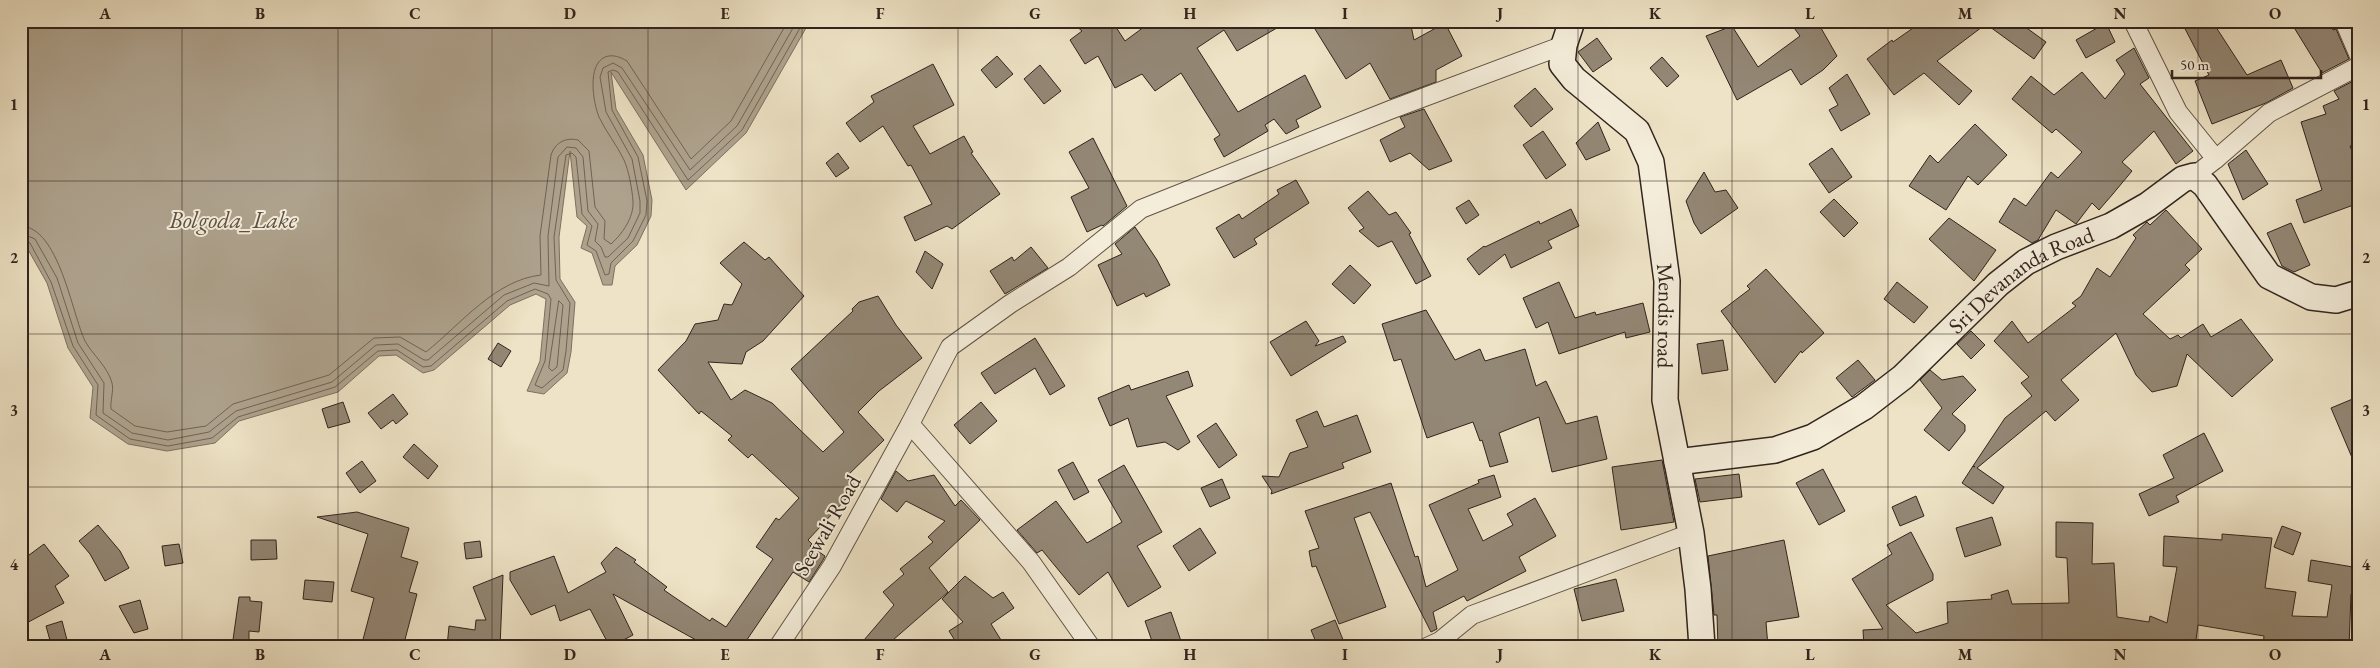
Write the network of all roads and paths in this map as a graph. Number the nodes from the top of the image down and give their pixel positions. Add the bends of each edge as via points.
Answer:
1 (1572, 21) edge
2 (2134, 21) edge
3 (2344, 21) edge
4 (1564, 45) junction
5 (2359, 56) edge
6 (2359, 66) edge
7 (2216, 160) junction
8 (2194, 176) junction
9 (2359, 293) edge
10 (910, 424) junction
11 (1677, 462) junction
12 (1691, 533) junction
13 (778, 647) edge
14 (1091, 647) edge
15 (1427, 647) edge
16 (1702, 647) edge

1 - 4 street, Mendis road
2 - 7 street via 2178,112
3 - 5 street
4 - 10 street, Seewali Road via 1142,209 1069,267 950,347
4 - 11 street, Mendis road via 1562,64 1574,79 1637,131 1652,162 1667,281 1665,400
6 - 7 street, Sri Devananda Road via 2269,113
7 - 8 street, Sri Devananda Road
8 - 9 street via 2205,185 2269,276 2311,298 2336,300
8 - 11 street, Sri Devananda Road via 2183,179 2148,205 2111,226 2026,262 1998,284 1903,377 1864,407 1812,437 1775,450
10 - 13 street, Seewali Road via 832,566
10 - 14 street via 1032,562
11 - 12 street, Mendis road
12 - 15 street via 1472,615 1440,641
12 - 16 street, Mendis road

